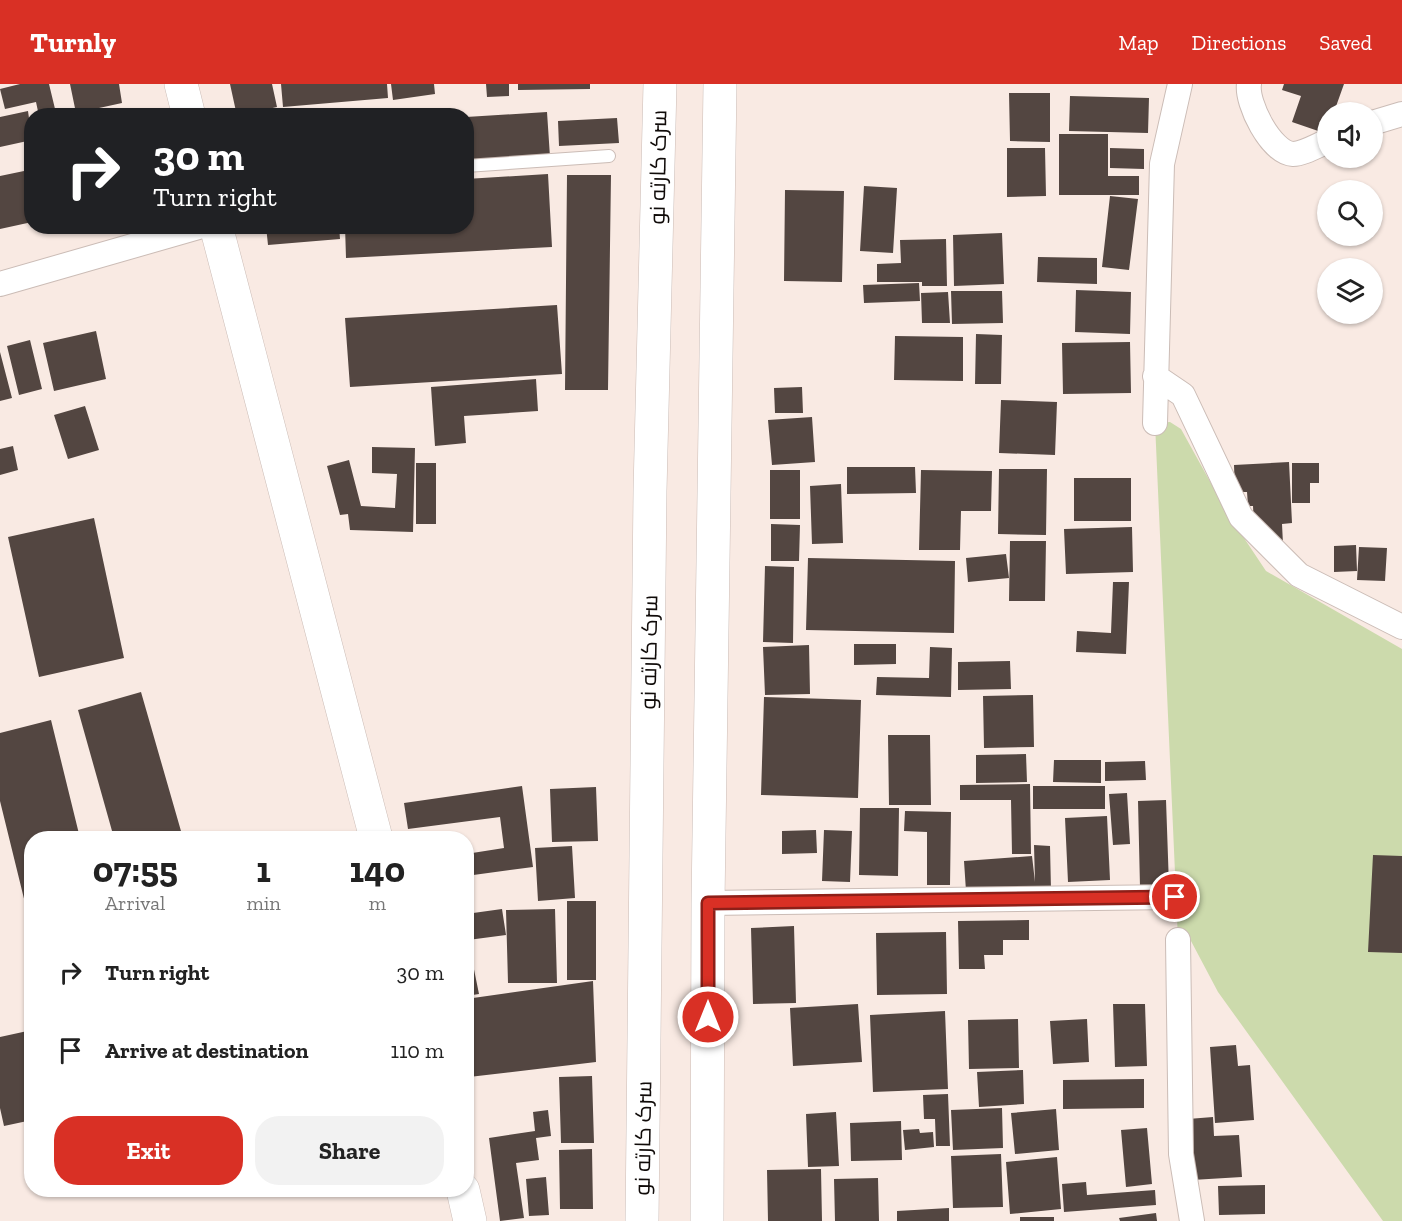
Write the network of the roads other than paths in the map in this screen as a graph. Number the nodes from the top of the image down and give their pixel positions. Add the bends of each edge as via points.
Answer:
1 (181, 84) edge
2 (660, 84) edge
3 (720, 84) edge
4 (1180, 84) edge
5 (1249, 84) edge
6 (187, 108) edge
7 (1402, 114) edge
8 (1383, 120) edge
9 (1317, 145) edge
10 (609, 156) dead end
11 (474, 165) edge
12 (174, 234) edge
13 (218, 234) edge
14 (0, 284) edge
15 (1155, 376) junction
16 (1155, 423) dead end
17 (1402, 627) edge
18 (374, 831) edge
19 (1175, 897) dead end
20 (708, 903) junction
21 (1178, 940) dead end
22 (465, 1197) edge
23 (470, 1221) edge
24 (642, 1221) edge
25 (707, 1221) edge
26 (1192, 1221) edge

1 - 6 main road
2 - 24 main road, سرک کارته نو via 650,491
3 - 20 main road
4 - 15 street via 1162,164
5 - 9 street via 1249,99 1273,145 1294,154
7 - 8 street
10 - 11 lane
12 - 14 street
13 - 18 main road
15 - 16 street
15 - 17 street via 1183,395 1241,517 1299,574
19 - 20 street
20 - 25 main road
21 - 26 street via 1181,1154
22 - 23 main road

